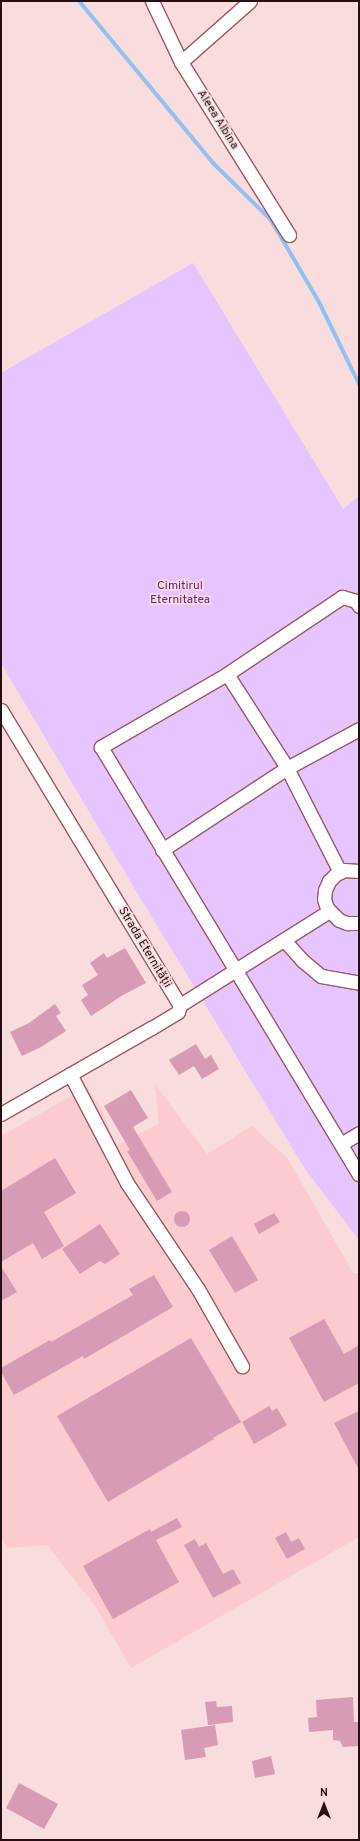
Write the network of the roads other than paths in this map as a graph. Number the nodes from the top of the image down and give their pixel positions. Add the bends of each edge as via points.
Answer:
1 (152, 1) edge
2 (250, 1) edge
3 (181, 62) junction
4 (289, 235) dead end
5 (359, 606) edge
6 (227, 674) junction
7 (1, 710) edge
8 (359, 729) edge
9 (287, 768) junction
10 (162, 850) junction
11 (359, 870) edge
12 (340, 872) junction
13 (329, 911) junction
14 (359, 923) edge
15 (284, 940) junction
16 (236, 970) junction
17 (359, 983) edge
18 (180, 1005) junction
19 (70, 1074) junction
20 (1, 1114) edge
21 (359, 1133) edge
22 (341, 1144) junction
23 (359, 1174) edge
24 (242, 1366) dead end

1 - 3 street, Aleea Albina
2 - 3 street
3 - 4 street, Aleea Albina
5 - 6 street via 356,601 342,597
6 - 9 street
6 - 10 street via 101,747
7 - 18 street, Strada Eternității
8 - 9 street
9 - 10 street
9 - 12 street
10 - 16 street
11 - 12 street
12 - 13 street via 329,881 325,890 324,899
13 - 14 street via 339,920
13 - 15 street
15 - 16 street
15 - 17 street via 321,976
16 - 18 street
16 - 22 street
18 - 19 street via 178,1012
19 - 20 street
19 - 24 street via 127,1183 198,1289
21 - 22 street
22 - 23 street

